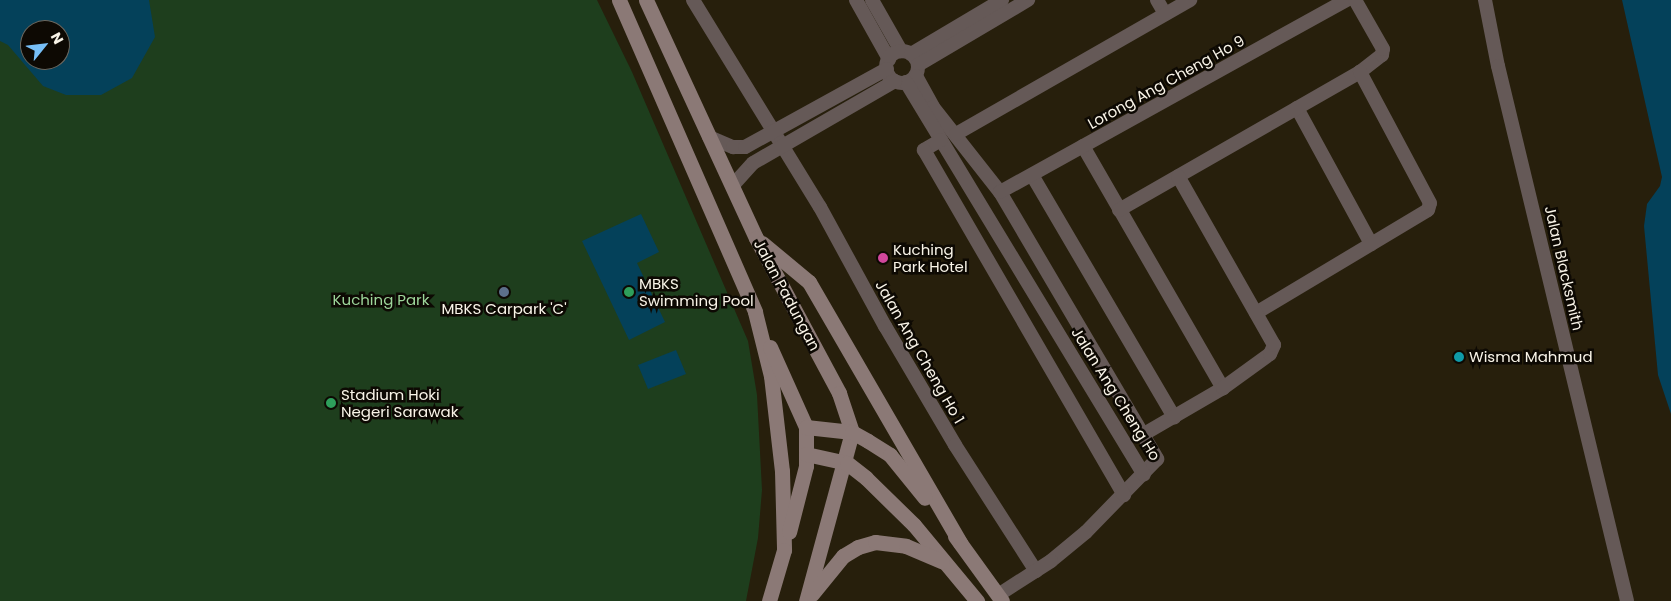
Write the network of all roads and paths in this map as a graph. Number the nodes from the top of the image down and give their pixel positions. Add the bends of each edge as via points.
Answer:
1 (619, 0) edge
2 (646, 0) edge
3 (692, 0) edge
4 (856, 0) edge
5 (872, 0) edge
6 (1002, 0) edge
7 (1028, 0) edge
8 (1157, 0) edge
9 (1190, 0) edge
10 (1347, 0) edge
11 (1355, 0) edge
12 (1485, 0) edge
13 (1166, 14) junction
14 (903, 67) junction
15 (1360, 72) junction
16 (1297, 108) junction
17 (772, 132) junction
18 (956, 134) junction
19 (709, 137) junction
20 (941, 140) junction
21 (1083, 146) junction
22 (781, 147) junction
23 (1032, 175) junction
24 (1178, 176) junction
25 (734, 184) junction
26 (1000, 192) junction
27 (1119, 210) junction
28 (756, 238) junction
29 (1371, 244) junction
30 (755, 312) junction
31 (1256, 313) junction
32 (1223, 388) junction
33 (1174, 417) junction
34 (806, 427) junction
35 (852, 432) junction
36 (1144, 434) junction
37 (806, 454) junction
38 (846, 463) junction
39 (1144, 475) junction
40 (1124, 495) junction
41 (960, 543) junction
42 (784, 550) junction
43 (948, 564) junction
44 (1036, 571) junction
45 (1000, 598) edge
46 (769, 601) edge
47 (807, 601) edge
48 (977, 601) edge
49 (1627, 601) edge

1 - 30 main road, Jalan Padungan
2 - 19 main road, Jalan Padungan
3 - 17 street, Jalan Ang Cheng Ho 1
4 - 14 street, Jalan Ang Cheng Ho
5 - 14 street, Jalan Ang Cheng Ho
6 - 14 street
7 - 14 street
8 - 13 street
9 - 13 street
10 - 21 street, Lorong Ang Cheng Ho 9
11 - 15 street via 1383,49 1382,55
12 - 49 street, Jalan Blacksmith via 1498,66
13 - 18 street
14 - 17 street
14 - 18 street, Jalan Ang Cheng Ho
14 - 20 street, Jalan Ang Cheng Ho
14 - 22 street
15 - 16 street
15 - 29 street via 1430,203 1428,210
16 - 24 street
16 - 29 street
17 - 19 street via 744,147 733,147
17 - 22 street, Jalan Ang Cheng Ho 1
18 - 26 street, Jalan Ang Cheng Ho
19 - 25 main road, Jalan Padungan
20 - 39 street, Jalan Ang Cheng Ho
20 - 40 street via 924,150
21 - 23 street, Lorong Ang Cheng Ho 9
21 - 27 street
22 - 25 street via 746,169
22 - 44 street, Jalan Ang Cheng Ho 1 via 820,207 884,326 955,445
23 - 26 street, Lorong Ang Cheng Ho 9
23 - 33 street
24 - 27 street
24 - 31 street
25 - 28 main road, Jalan Padungan
26 - 36 street, Jalan Ang Cheng Ho
27 - 32 street
28 - 35 main road, Jalan Padungan via 839,393
28 - 41 main road via 808,282
29 - 31 street
30 - 34 main road
30 - 42 main road, Jalan Padungan via 771,376 782,471
31 - 32 street via 1274,344 1273,349
32 - 33 street
33 - 36 street
34 - 35 main road
34 - 37 main road
35 - 38 main road, Jalan Padungan
35 - 41 main road via 890,455
36 - 39 street, Jalan Ang Cheng Ho via 1157,459
37 - 38 main road
37 - 42 main road via 806,466
38 - 43 main road via 914,525
38 - 47 main road, Jalan Padungan
39 - 40 street
40 - 44 street via 1086,532
41 - 45 main road
42 - 46 main road, Jalan Padungan
43 - 47 main road via 906,546 875,542 843,556
43 - 48 main road
44 - 45 street

